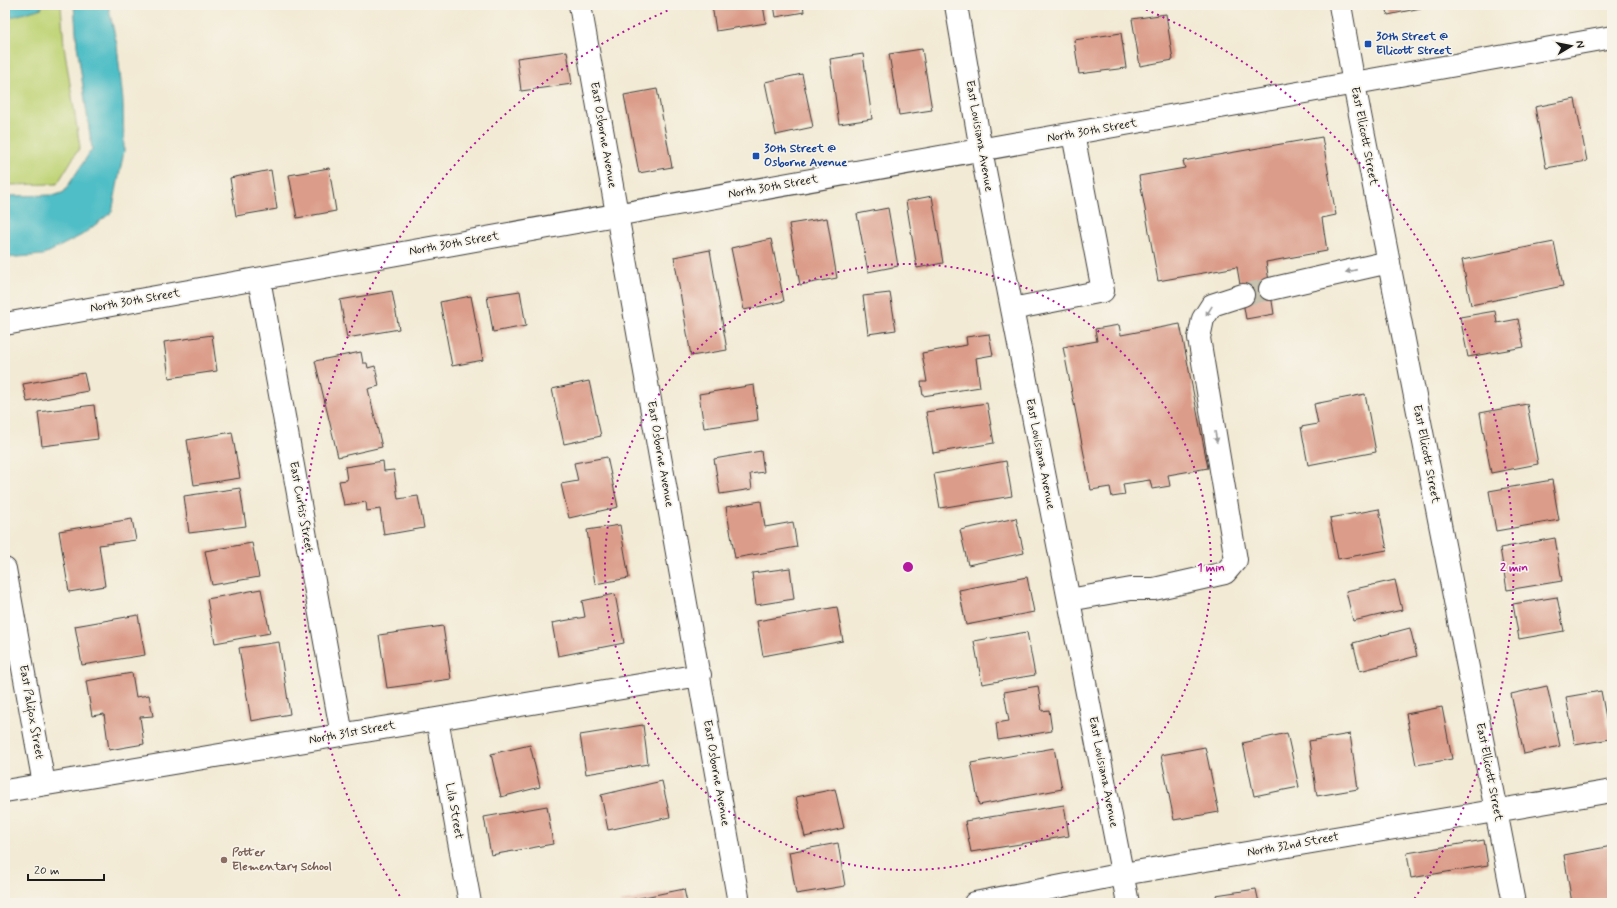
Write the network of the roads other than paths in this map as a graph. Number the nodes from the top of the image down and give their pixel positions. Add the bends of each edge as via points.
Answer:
1 (580, 5) edge
2 (956, 5) edge
3 (1340, 5) edge
4 (1612, 37) edge
5 (1354, 84) junction
6 (1073, 134) junction
7 (981, 150) junction
8 (618, 215) junction
9 (1389, 262) junction
10 (259, 279) junction
11 (1270, 289) tunnel mouth
12 (1243, 295) tunnel mouth
13 (1012, 309) junction
14 (5, 324) edge
15 (5, 569) edge
16 (1069, 600) junction
17 (700, 675) junction
18 (437, 719) junction
19 (342, 735) junction
20 (44, 784) junction
21 (5, 791) edge
22 (1612, 791) edge
23 (1496, 810) junction
24 (1123, 874) junction
25 (470, 903) edge
26 (739, 903) edge
27 (975, 903) edge
28 (1128, 903) edge
29 (1514, 903) edge

1 - 8 street, East Osborne Avenue
2 - 7 street, East Louisiana Avenue
3 - 5 street, East Ellicott Street
4 - 5 street, North 30th Street
5 - 6 street, North 30th Street
5 - 9 street, East Ellicott Street
6 - 7 street, North 30th Street
6 - 13 street via 1103,291
7 - 8 street, North 30th Street
7 - 13 street, East Louisiana Avenue
8 - 10 street, North 30th Street
8 - 17 street, East Osborne Avenue
9 -> 11 street
9 - 23 street, East Ellicott Street
10 - 14 street, North 30th Street
10 - 19 street, East Curtis Street
12 -> 16 street via 1212,305 1203,319 1199,338 1236,560 1225,573 1154,589 1131,589
13 - 16 street, East Louisiana Avenue
15 - 20 street, East Palifox Street
16 - 24 street, East Louisiana Avenue
17 - 18 street, North 31st Street
17 - 26 street, East Osborne Avenue
18 - 19 street, North 31st Street
18 - 25 street, Lila Street
19 - 20 street, North 31st Street
20 - 21 street, North 31st Street
22 - 23 street, North 32nd Street
23 - 24 street, North 32nd Street
23 - 29 street, East Ellicott Street
24 - 27 street, North 32nd Street
24 - 28 street, East Louisiana Avenue

